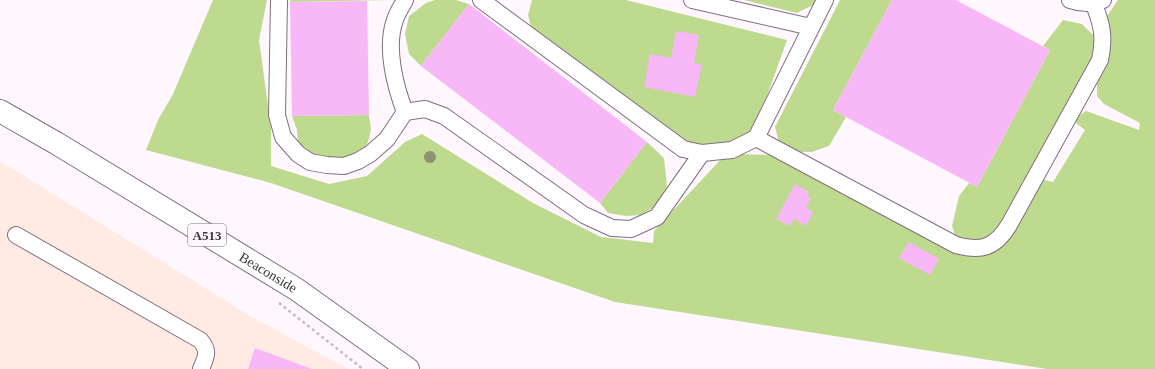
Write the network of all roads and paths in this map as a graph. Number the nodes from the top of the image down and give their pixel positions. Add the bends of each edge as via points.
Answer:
1 (279, 0) edge
2 (405, 0) edge
3 (483, 0) edge
4 (692, 0) edge
5 (825, 0) edge
6 (1070, 0) edge
7 (1098, 1) edge
8 (811, 27) junction
9 (0, 111) edge
10 (405, 112) junction
11 (756, 138) junction
12 (702, 153) junction
13 (16, 235) dead end
14 (394, 361) edge
15 (202, 369) edge
16 (408, 369) edge

1 - 10 lane via 277,114 283,137 298,154 310,162 327,166 344,166 358,161 387,139
2 - 10 lane via 395,20 392,41 392,66
3 - 12 lane via 683,149
4 - 8 lane
5 - 8 lane
6 - 7 lane via 1077,3
7 - 11 lane via 1103,32 1100,60 1010,225 995,243 968,248 956,244
8 - 11 lane
9 - 14 highway, Beaconside / A513 via 296,289
10 - 12 lane via 426,108 444,116 584,215 612,228 631,229 656,217
11 - 12 lane via 732,150
13 - 15 lane via 200,340 205,346 207,356
14 - 16 highway, Beaconside / A513

